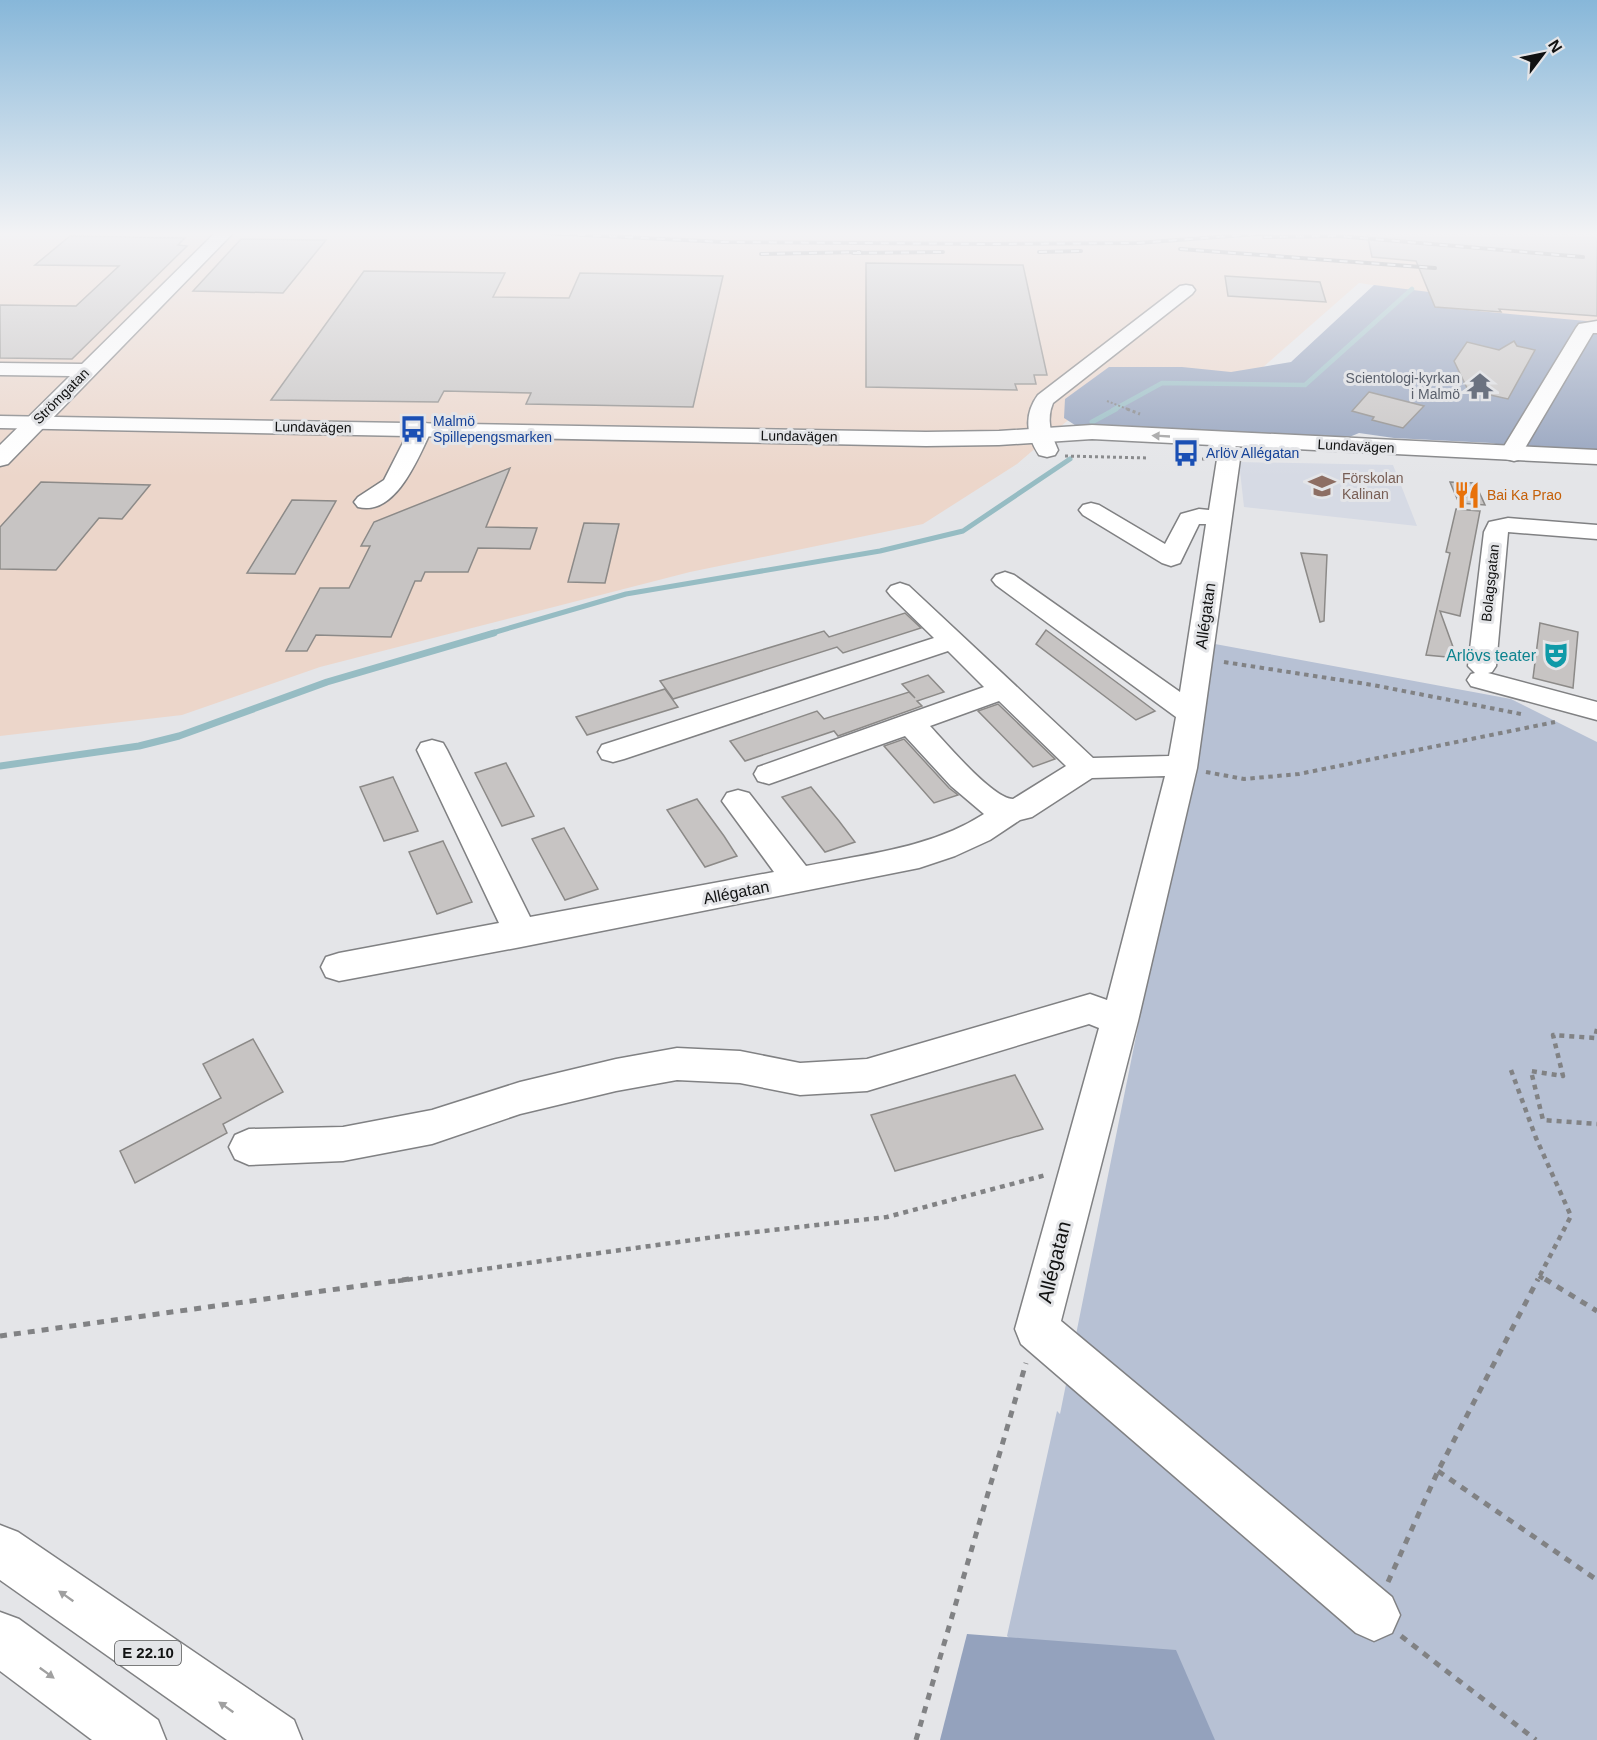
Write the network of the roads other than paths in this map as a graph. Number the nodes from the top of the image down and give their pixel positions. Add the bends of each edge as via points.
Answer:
1 (143, 314) edge
2 (1155, 314) edge
3 (1597, 327) edge
4 (0, 369) edge
5 (87, 370) junction
6 (0, 422) edge
7 (31, 427) junction
8 (0, 430) edge
9 (418, 434) junction
10 (1044, 443) junction
11 (1224, 446) junction
12 (1514, 454) junction
13 (1597, 457) edge
14 (0, 459) edge
15 (1597, 466) edge
16 (366, 502) dead end
17 (1091, 510) dead end
18 (1219, 518) junction
19 (1597, 532) edge
20 (1005, 580) dead end
21 (900, 591) dead end
22 (952, 641) junction
23 (1003, 690) junction
24 (1597, 711) edge
25 (1192, 714) junction
26 (910, 723) junction
27 (432, 750) dead end
28 (613, 752) dead end
29 (1182, 767) junction
30 (1086, 768) junction
31 (769, 774) dead end
32 (738, 801) dead end
33 (1011, 811) junction
34 (799, 880) junction
35 (521, 934) junction
36 (339, 967) dead end
37 (1120, 1021) junction
38 (249, 1147) dead end
39 (0, 1550) edge
40 (1374, 1615) road end
41 (0, 1638) edge
42 (138, 1740) edge
43 (274, 1740) edge

1 - 5 main road, Strömgatan
2 - 10 main road via 1045,399 1038,414
3 - 12 main road via 1586,328
4 - 5 main road
5 - 7 main road, Strömgatan
6 - 7 main road, Lundavägen
7 - 8 main road, Lundavägen
7 - 9 main road, Lundavägen
7 - 14 main road, Strömgatan
9 - 10 main road, Lundavägen
9 - 16 main road via 393,484
10 - 11 main road, Lundavägen
11 - 12 main road, Lundavägen
11 - 15 main road, Lundavägen
11 - 18 main road, Allégatan
12 - 13 main road, Lundavägen
17 - 18 main road via 1171,558 1189,519
18 - 25 main road, Allégatan
19 - 24 main road, Bolagsgatan via 1498,527 1481,673
20 - 25 main road
21 - 22 main road
22 - 23 main road
22 - 28 main road
23 - 26 main road
23 - 30 main road
25 - 29 main road, Allégatan
26 - 31 main road
26 - 33 main road via 976,790 995,806
27 - 35 main road
29 - 30 main road
29 - 37 main road, Allégatan
30 - 33 main road, Allégatan
32 - 34 main road
33 - 34 main road, Allégatan via 981,832 919,856
34 - 35 main road, Allégatan
35 - 36 main road, Allégatan
37 - 38 main road via 1090,1009 867,1075 800,1079 740,1067 677,1064 520,1098 432,1127 343,1144
37 - 40 main road, Allégatan via 1037,1329
43 -> 39 main road, E 22.10
41 -> 42 main road

